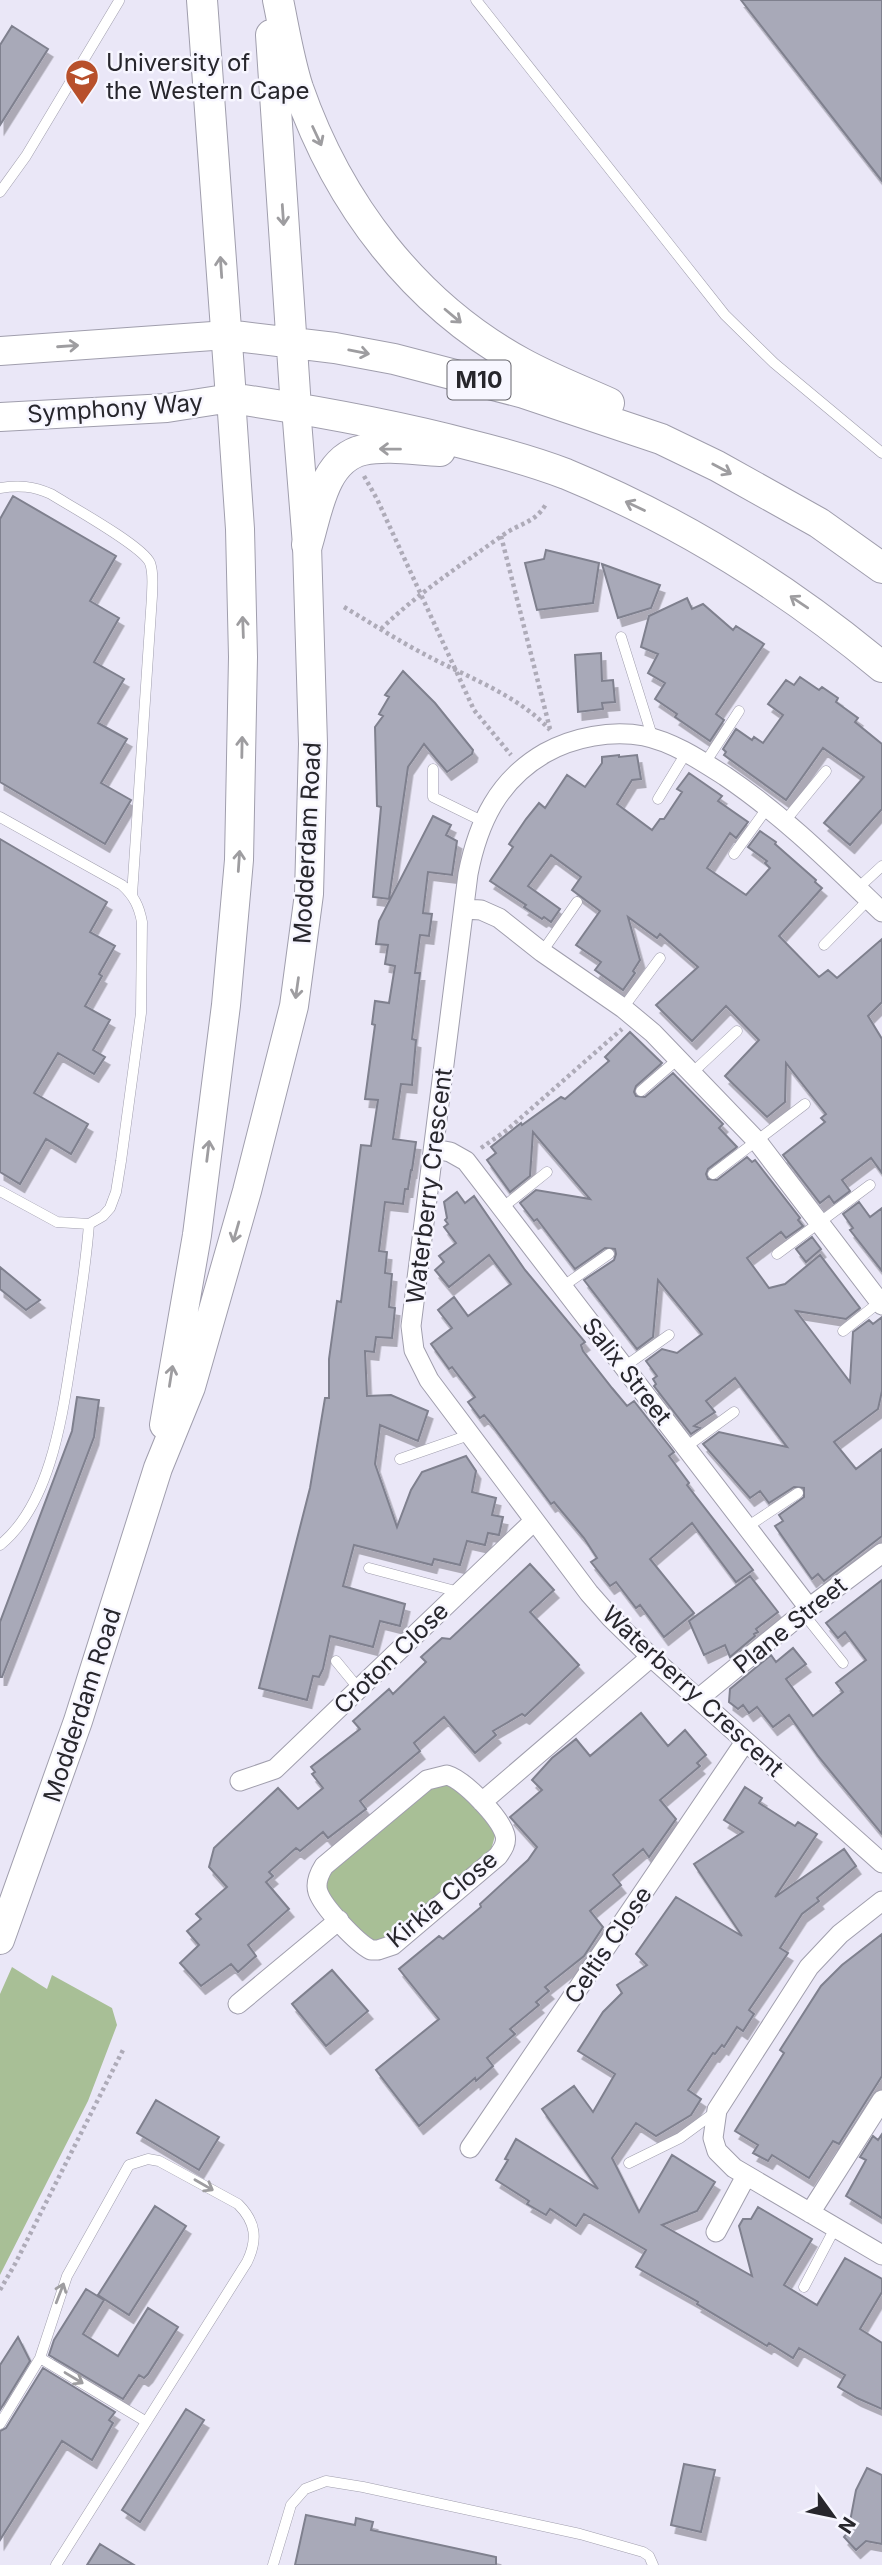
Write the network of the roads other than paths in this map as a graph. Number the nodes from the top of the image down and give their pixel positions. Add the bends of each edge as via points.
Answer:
1 (202, 0) edge
2 (268, 0) edge
3 (278, 0) edge
4 (476, 0) edge
5 (120, 1) edge
6 (0, 192) edge
7 (227, 335) junction
8 (292, 342) junction
9 (0, 351) edge
10 (231, 398) junction
11 (296, 408) junction
12 (0, 417) edge
13 (661, 439) junction
14 (882, 453) edge
15 (507, 455) junction
16 (0, 488) edge
17 (307, 545) junction
18 (882, 568) edge
19 (621, 637) dead end
20 (882, 667) edge
21 (739, 711) dead end
22 (653, 739) junction
23 (686, 753) junction
24 (705, 763) junction
25 (433, 769) dead end
26 (826, 771) dead end
27 (658, 799) dead end
28 (768, 806) junction
29 (0, 817) edge
30 (482, 821) junction
31 (785, 821) junction
32 (734, 853) dead end
33 (882, 866) edge
34 (132, 895) junction
35 (869, 900) edge
36 (577, 902) dead end
37 (464, 909) junction
38 (824, 945) dead end
39 (542, 952) junction
40 (660, 958) dead end
41 (629, 1013) junction
42 (737, 1031) dead end
43 (685, 1066) junction
44 (641, 1091) dead end
45 (805, 1104) dead end
46 (757, 1141) junction
47 (434, 1149) junction
48 (547, 1172) dead end
49 (713, 1174) dead end
50 (870, 1185) dead end
51 (0, 1191) edge
52 (502, 1208) junction
53 (819, 1222) junction
54 (89, 1224) junction
55 (609, 1254) dead end
56 (777, 1254) dead end
57 (562, 1287) junction
58 (881, 1302) edge
59 (842, 1331) dead end
60 (669, 1335) dead end
61 (624, 1367) junction
62 (734, 1412) dead end
63 (469, 1435) junction
64 (686, 1447) junction
65 (400, 1460) dead end
66 (158, 1468) junction
67 (798, 1493) dead end
68 (534, 1521) junction
69 (747, 1527) junction
70 (0, 1545) edge
71 (882, 1553) edge
72 (369, 1568) dead end
73 (459, 1593) junction
74 (806, 1611) junction
75 (651, 1657) junction
76 (335, 1661) dead end
77 (843, 1663) dead end
78 (359, 1689) junction
79 (698, 1699) junction
80 (745, 1742) junction
81 (240, 1781) dead end
82 (482, 1802) junction
83 (882, 1863) edge
84 (882, 1901) edge
85 (339, 1920) junction
86 (0, 1940) edge
87 (238, 2004) dead end
88 (882, 2100) edge
89 (717, 2110) junction
90 (470, 2148) dead end
91 (629, 2163) dead end
92 (747, 2176) junction
93 (810, 2213) junction
94 (835, 2228) junction
95 (716, 2232) dead end
96 (881, 2252) edge
97 (804, 2287) dead end
98 (40, 2358) junction
99 (145, 2421) junction
100 (0, 2424) edge
101 (55, 2565) edge
102 (273, 2565) edge
103 (653, 2565) edge

7 -> 1 main road
2 -> 8 main road
3 -> 13 main road via 297,85 312,125 335,173 381,244 433,299 491,345 616,406
4 - 14 lane via 725,315 774,363
5 - 6 lane
7 - 8 main road, M10
9 -> 7 street
7 - 10 main road
8 - 11 main road
8 -> 13 main road, M10 via 461,375
10 - 11 main road
10 - 12 street, Symphony Way via 167,408
66 -> 10 street, Modderdam Road via 197,1235 239,860 243,657
11 - 15 main road via 427,433
11 - 17 street, Modderdam Road
13 -> 18 main road, M10 via 807,516
15 -> 17 main road via 383,449 345,457 325,486
20 -> 15 main road via 814,612 696,536 565,474
16 - 34 lane via 36,487 51,494 149,561 153,577
17 -> 66 street, Modderdam Road via 312,812 309,894 294,1006 206,1337
19 - 22 lane
21 - 24 lane
22 - 23 street, Waterberry Crescent
22 - 30 street, Waterberry Crescent via 610,735 552,738 497,795
23 - 24 street, Waterberry Crescent
23 - 27 lane
24 - 28 street, Waterberry Crescent
25 - 30 lane via 433,797
26 - 31 lane
28 - 31 street, Waterberry Crescent
28 - 32 lane
29 - 34 lane via 122,885
30 - 37 street, Waterberry Crescent via 473,846
31 - 35 street, Waterberry Crescent
33 - 35 lane
34 - 54 lane via 142,922 141,1013 130,1101 116,1192 110,1208
35 - 38 lane
36 - 39 lane
37 - 39 street via 499,918
37 - 47 street, Waterberry Crescent
39 - 41 street
40 - 41 lane
41 - 43 street
42 - 43 lane
43 - 44 lane
43 - 46 street
45 - 46 lane
46 - 49 lane
46 - 53 street
47 - 52 street, Salix Street via 466,1161
47 - 63 street, Waterberry Crescent via 412,1342 429,1380
48 - 52 lane
50 - 53 lane
51 - 54 lane via 57,1222
52 - 57 street, Salix Street
53 - 56 lane
53 - 58 street
54 - 70 lane via 85,1277 55,1440 35,1499 19,1527
55 - 57 lane
57 - 61 street, Salix Street
58 - 59 lane
60 - 61 lane
61 - 64 street, Salix Street
62 - 64 lane
63 - 65 lane
63 - 68 street, Waterberry Crescent
64 - 69 street, Salix Street
66 - 86 street, Modderdam Road via 78,1720
67 - 69 lane
68 - 73 street, Croton Close
68 - 75 street, Waterberry Crescent via 589,1593
69 - 74 street, Salix Street
71 - 74 street, Plane Street
72 - 73 lane
73 - 78 street, Croton Close
74 - 77 lane
74 - 79 street, Plane Street
75 - 79 street, Waterberry Crescent
75 - 82 street
76 - 78 lane
78 - 81 street, Croton Close via 275,1769
79 - 80 street, Waterberry Crescent
80 - 83 street, Waterberry Crescent
80 - 90 street, Celtis Close
82 - 85 street, Kirkia Close via 457,1778 447,1774 427,1780 324,1866 317,1889
82 - 85 street, Kirkia Close via 501,1826 504,1847 393,1945 371,1950
84 - 89 street via 840,1934 809,1967
85 - 87 street
88 - 93 street
89 - 91 lane via 680,2138
89 - 92 street via 713,2138 717,2151
92 - 93 street
92 - 95 street
93 - 94 street
94 - 96 street
94 - 97 lane
98 -> 99 lane
98 -> 99 lane via 57,2299 83,2244 123,2172 137,2161 148,2159 170,2166 238,2204 254,2230 253,2250
98 - 100 lane
99 - 101 lane
102 - 103 lane via 291,2505 305,2488 326,2482 580,2534 643,2552

